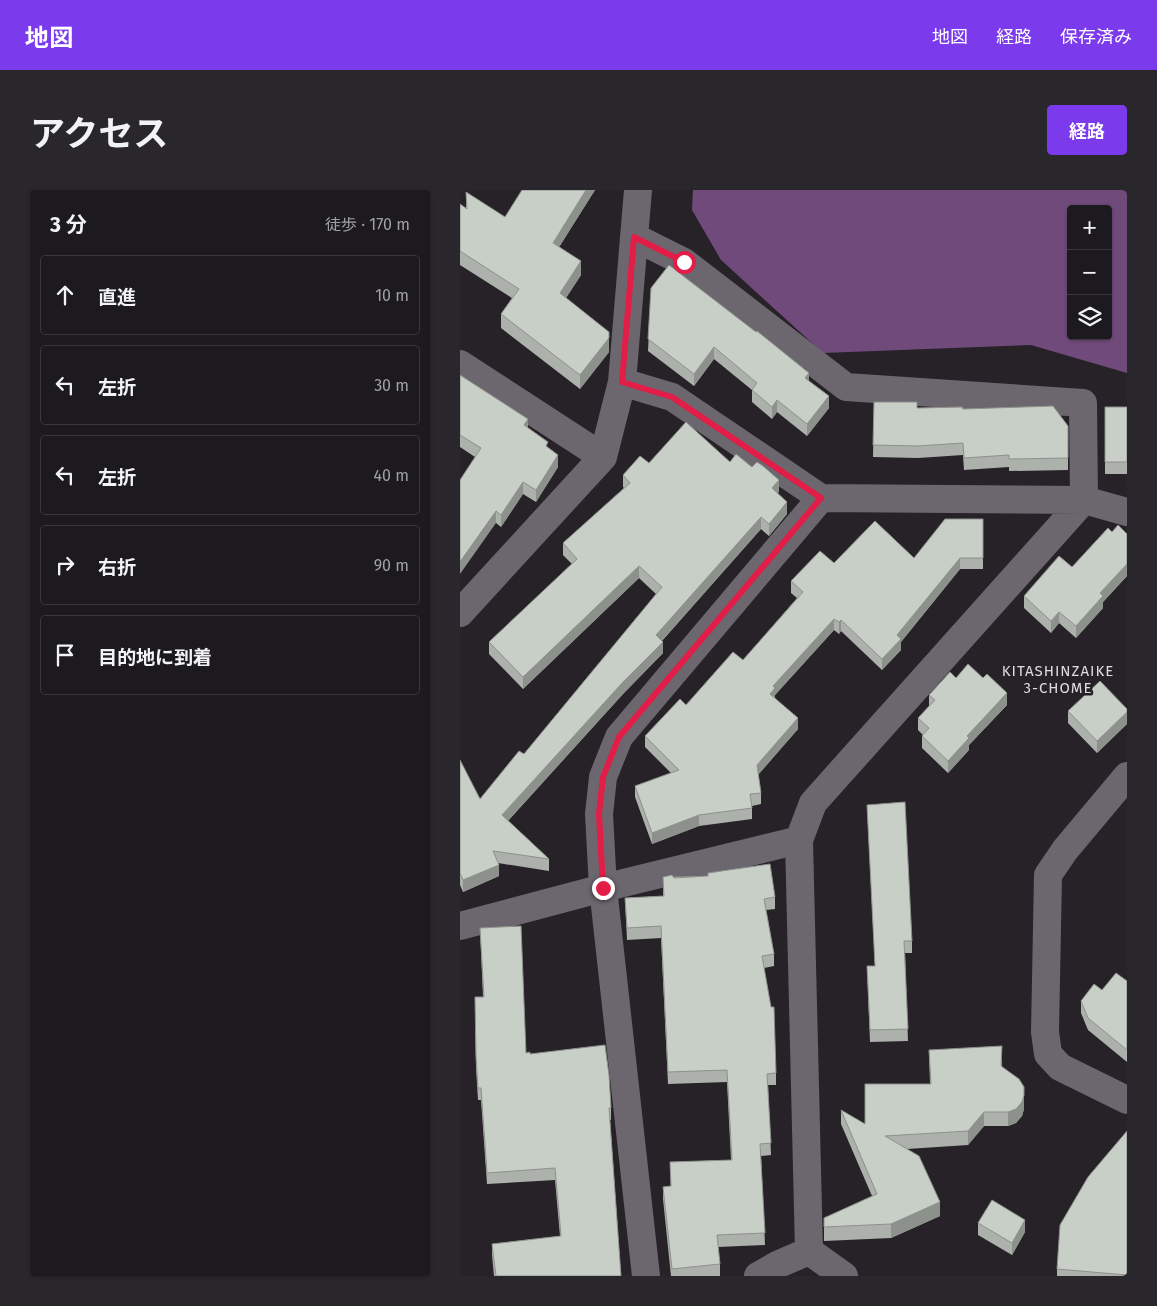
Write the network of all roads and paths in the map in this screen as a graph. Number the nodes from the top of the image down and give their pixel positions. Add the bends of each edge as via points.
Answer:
1 (638, 190) edge
2 (634, 237) junction
3 (460, 364) edge
4 (622, 382) junction
5 (603, 457) junction
6 (821, 498) junction
7 (1084, 500) junction
8 (1127, 512) edge
9 (460, 613) edge
10 (1127, 776) edge
11 (799, 840) junction
12 (603, 888) junction
13 (460, 926) edge
14 (1127, 1100) edge
15 (809, 1251) junction
16 (646, 1276) edge
17 (758, 1276) edge
18 (844, 1276) edge

1 - 2 street
2 - 4 street
2 - 7 street via 684,262 846,387 1083,403
3 - 5 street
4 - 5 street
4 - 6 street via 672,397
5 - 9 street
6 - 7 street
6 - 12 street via 619,737 603,777 600,804
7 - 8 street
7 - 11 street via 814,803
10 - 14 street via 1048,875 1046,1032 1048,1054 1060,1067
11 - 12 street
11 - 15 street
12 - 13 street
12 - 16 street
15 - 17 street
15 - 18 street

